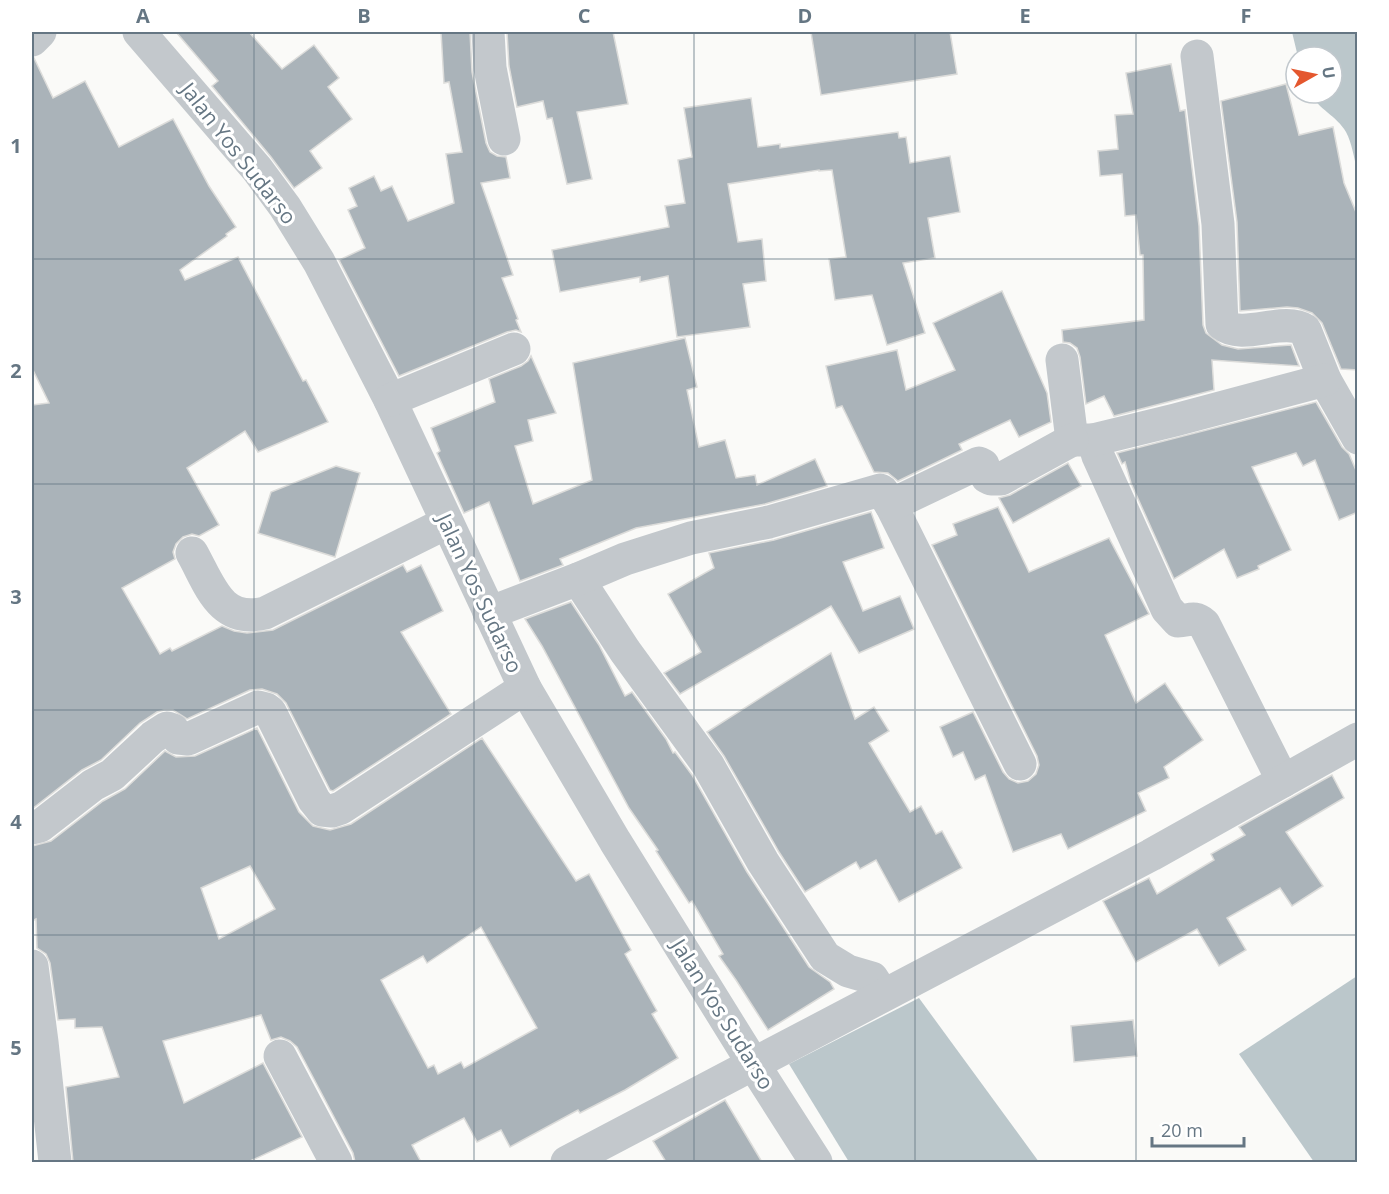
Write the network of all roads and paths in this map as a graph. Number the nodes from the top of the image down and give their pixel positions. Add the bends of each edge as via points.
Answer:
1 (40, 32) edge
2 (139, 32) edge
3 (488, 32) edge
4 (32, 40) edge
5 (1197, 56) dead end
6 (504, 139) dead end
7 (514, 349) dead end
8 (1062, 360) dead end
9 (1325, 380) junction
10 (390, 400) junction
11 (1355, 426) edge
12 (1082, 440) junction
13 (891, 505) junction
14 (446, 523) junction
15 (192, 553) dead end
16 (578, 579) junction
17 (489, 613) junction
18 (525, 688) junction
19 (1358, 739) edge
20 (1020, 764) dead end
21 (1283, 781) junction
22 (32, 828) edge
23 (32, 966) edge
24 (883, 995) junction
25 (280, 1056) dead end
26 (754, 1065) junction
27 (55, 1162) edge
28 (336, 1162) edge
29 (567, 1162) edge
30 (816, 1162) edge

1 - 4 street
2 - 10 street, Jalan Yos Sudarso via 285,207 319,262
3 - 6 street via 490,68
5 - 9 street via 1216,213 1222,324 1232,330 1301,327
7 - 10 street
8 - 12 street
9 - 11 street
9 - 12 street
10 - 14 street, Jalan Yos Sudarso
12 - 13 street via 1001,479 987,477 979,463
12 - 21 street via 1098,456 1167,609 1178,621 1191,618 1204,624
13 - 16 street via 880,490 769,522 691,537
13 - 20 street
14 - 15 street via 252,616 235,614 220,604
14 - 17 street, Jalan Yos Sudarso
16 - 17 street
16 - 24 street via 708,765 763,862 825,957 848,971 872,978
17 - 18 street, Jalan Yos Sudarso
18 - 22 street via 332,812 322,810 314,800 270,712 258,707 189,739 178,738 167,728 111,775
18 - 26 street, Jalan Yos Sudarso
19 - 21 street
21 - 24 street
23 - 27 street
24 - 26 street
25 - 28 street
26 - 29 street
26 - 30 street, Jalan Yos Sudarso

